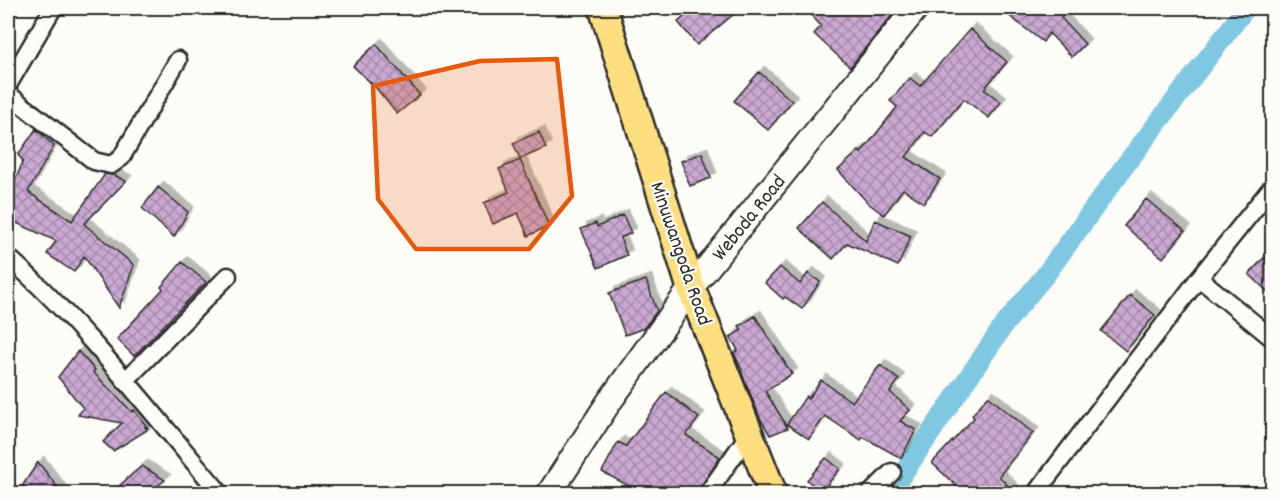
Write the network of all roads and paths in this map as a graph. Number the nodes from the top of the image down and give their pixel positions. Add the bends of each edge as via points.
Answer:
1 (52, 8) edge
2 (603, 8) edge
3 (916, 8) edge
4 (178, 60) dead end
5 (8, 85) edge
6 (8, 94) edge
7 (1272, 187) edge
8 (8, 257) edge
9 (228, 276) dead end
10 (1198, 278) junction
11 (691, 288) junction
12 (1272, 338) edge
13 (125, 381) junction
14 (749, 434) junction
15 (892, 472) dead end
16 (220, 493) edge
17 (549, 494) edge
18 (707, 494) edge
19 (773, 494) edge
20 (870, 494) edge
21 (1035, 494) edge

1 - 5 street
2 - 11 main road, Minuwangoda Road
3 - 11 street, Weboda Road
4 - 6 street via 121,158 111,165 94,161
7 - 10 street
8 - 13 street via 37,283
9 - 13 street
10 - 12 street
10 - 21 street
11 - 14 main road, Minuwangoda Road
11 - 17 street, Weboda Road
13 - 16 street
14 - 18 street
14 - 19 main road, Minuwangoda Road
15 - 20 street

